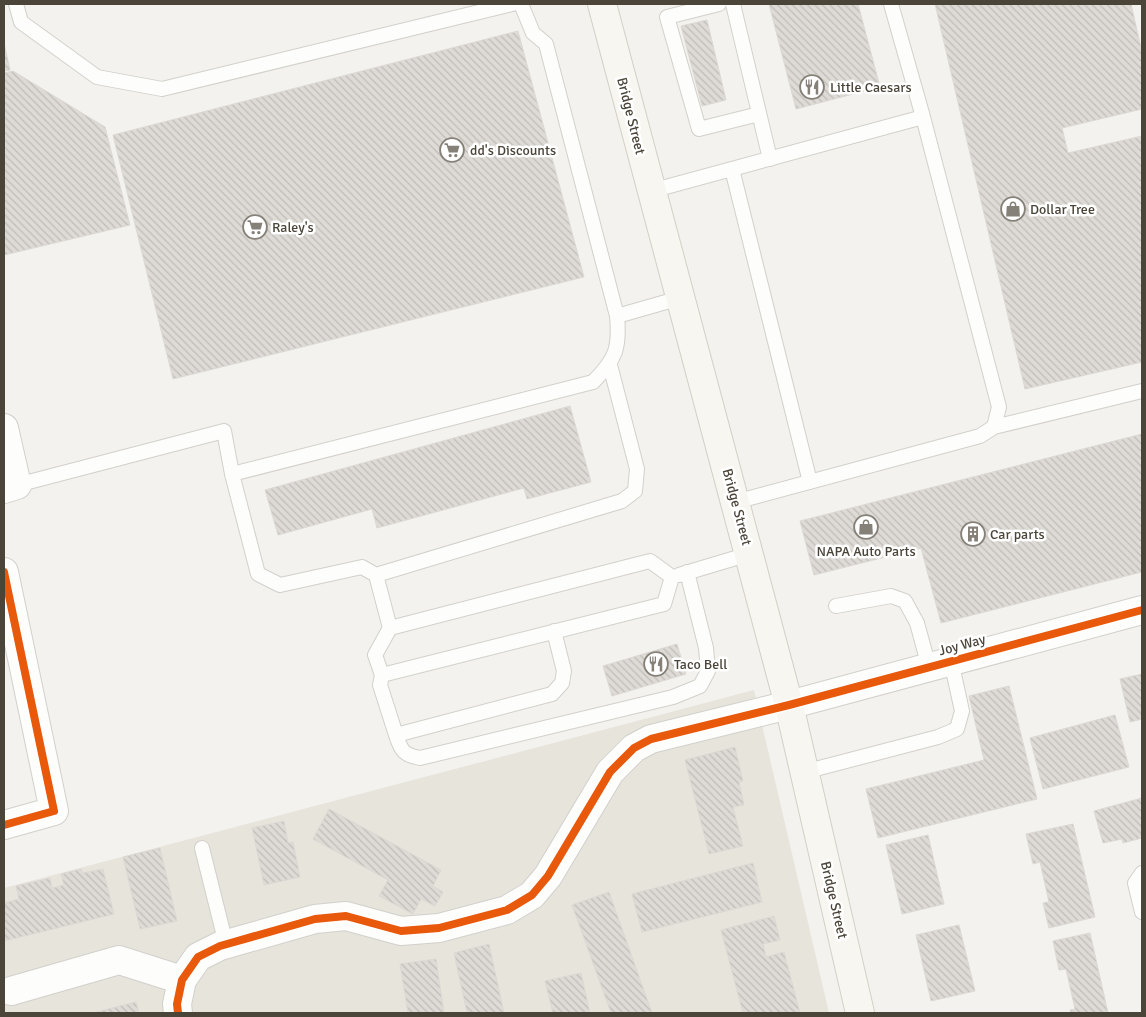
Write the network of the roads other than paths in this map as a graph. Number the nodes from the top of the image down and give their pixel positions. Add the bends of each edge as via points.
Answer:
1 (16, 4) edge
2 (512, 4) edge
3 (521, 4) edge
4 (602, 4) edge
5 (719, 4) edge
6 (733, 4) edge
7 (891, 4) edge
8 (760, 114) junction
9 (923, 117) junction
10 (770, 159) junction
11 (732, 169) junction
12 (651, 191) junction
13 (680, 298) junction
14 (617, 316) junction
15 (610, 365) junction
16 (1142, 391) edge
17 (994, 427) junction
18 (4, 428) edge
19 (232, 474) junction
20 (810, 482) junction
21 (11, 487) edge
22 (735, 502) junction
23 (750, 554) junction
24 (4, 572) edge
25 (687, 572) junction
26 (376, 575) junction
27 (672, 577) junction
28 (836, 606) dead end
29 (1142, 610) edge
30 (390, 628) junction
31 (554, 632) junction
32 (940, 664) junction
33 (382, 675) junction
34 (789, 705) junction
35 (396, 736) junction
36 (804, 772) junction
37 (4, 824) edge
38 (202, 848) dead end
39 (1142, 873) edge
40 (1142, 912) edge
41 (226, 944) junction
42 (182, 980) junction
43 (11, 991) dead end
44 (178, 1013) edge
45 (860, 1013) edge

1 - 2 lane via 21,22 97,77 162,89
3 - 14 lane via 534,33 546,44
4 - 12 main road, Bridge Street
5 - 8 lane via 667,17 699,129
6 - 8 lane
7 - 9 lane
8 - 10 lane
9 - 10 lane
9 - 17 lane via 999,407
10 - 11 lane
11 - 12 lane
11 - 20 lane
12 - 13 main road, Bridge Street
13 - 14 lane
13 - 22 main road, Bridge Street
14 - 15 lane via 619,338
15 - 19 lane via 594,382
15 - 26 lane via 637,469 635,490 622,501
16 - 17 lane
17 - 20 lane via 980,436
18 - 21 street
19 - 21 lane via 224,431
19 - 26 lane via 258,574 280,585 362,567
20 - 22 lane
22 - 23 main road, Bridge Street
23 - 25 lane
23 - 34 main road, Bridge Street
24 - 37 street via 54,811
25 - 27 lane
25 - 35 lane via 706,648 708,671 700,686 673,697 420,758 407,755
26 - 30 lane
27 - 30 lane via 650,561
27 - 31 lane via 664,604
28 - 32 lane via 890,596 905,601
29 - 32 street, Joy Way
30 - 33 lane via 375,655
31 - 33 lane
31 - 35 lane via 564,671 562,683 552,694
32 - 34 street, Joy Way
32 - 36 lane via 962,711 957,730
33 - 35 lane via 380,686
34 - 36 main road, Bridge Street
34 - 41 street, Joy Way via 651,739 634,748 610,772 548,876 532,895 507,910 439,928 401,931 346,916 315,919
36 - 45 main road, Bridge Street
38 - 41 lane
39 - 40 lane via 1135,883
41 - 42 street, Joy Way via 198,957
42 - 43 street via 119,960
42 - 44 street

